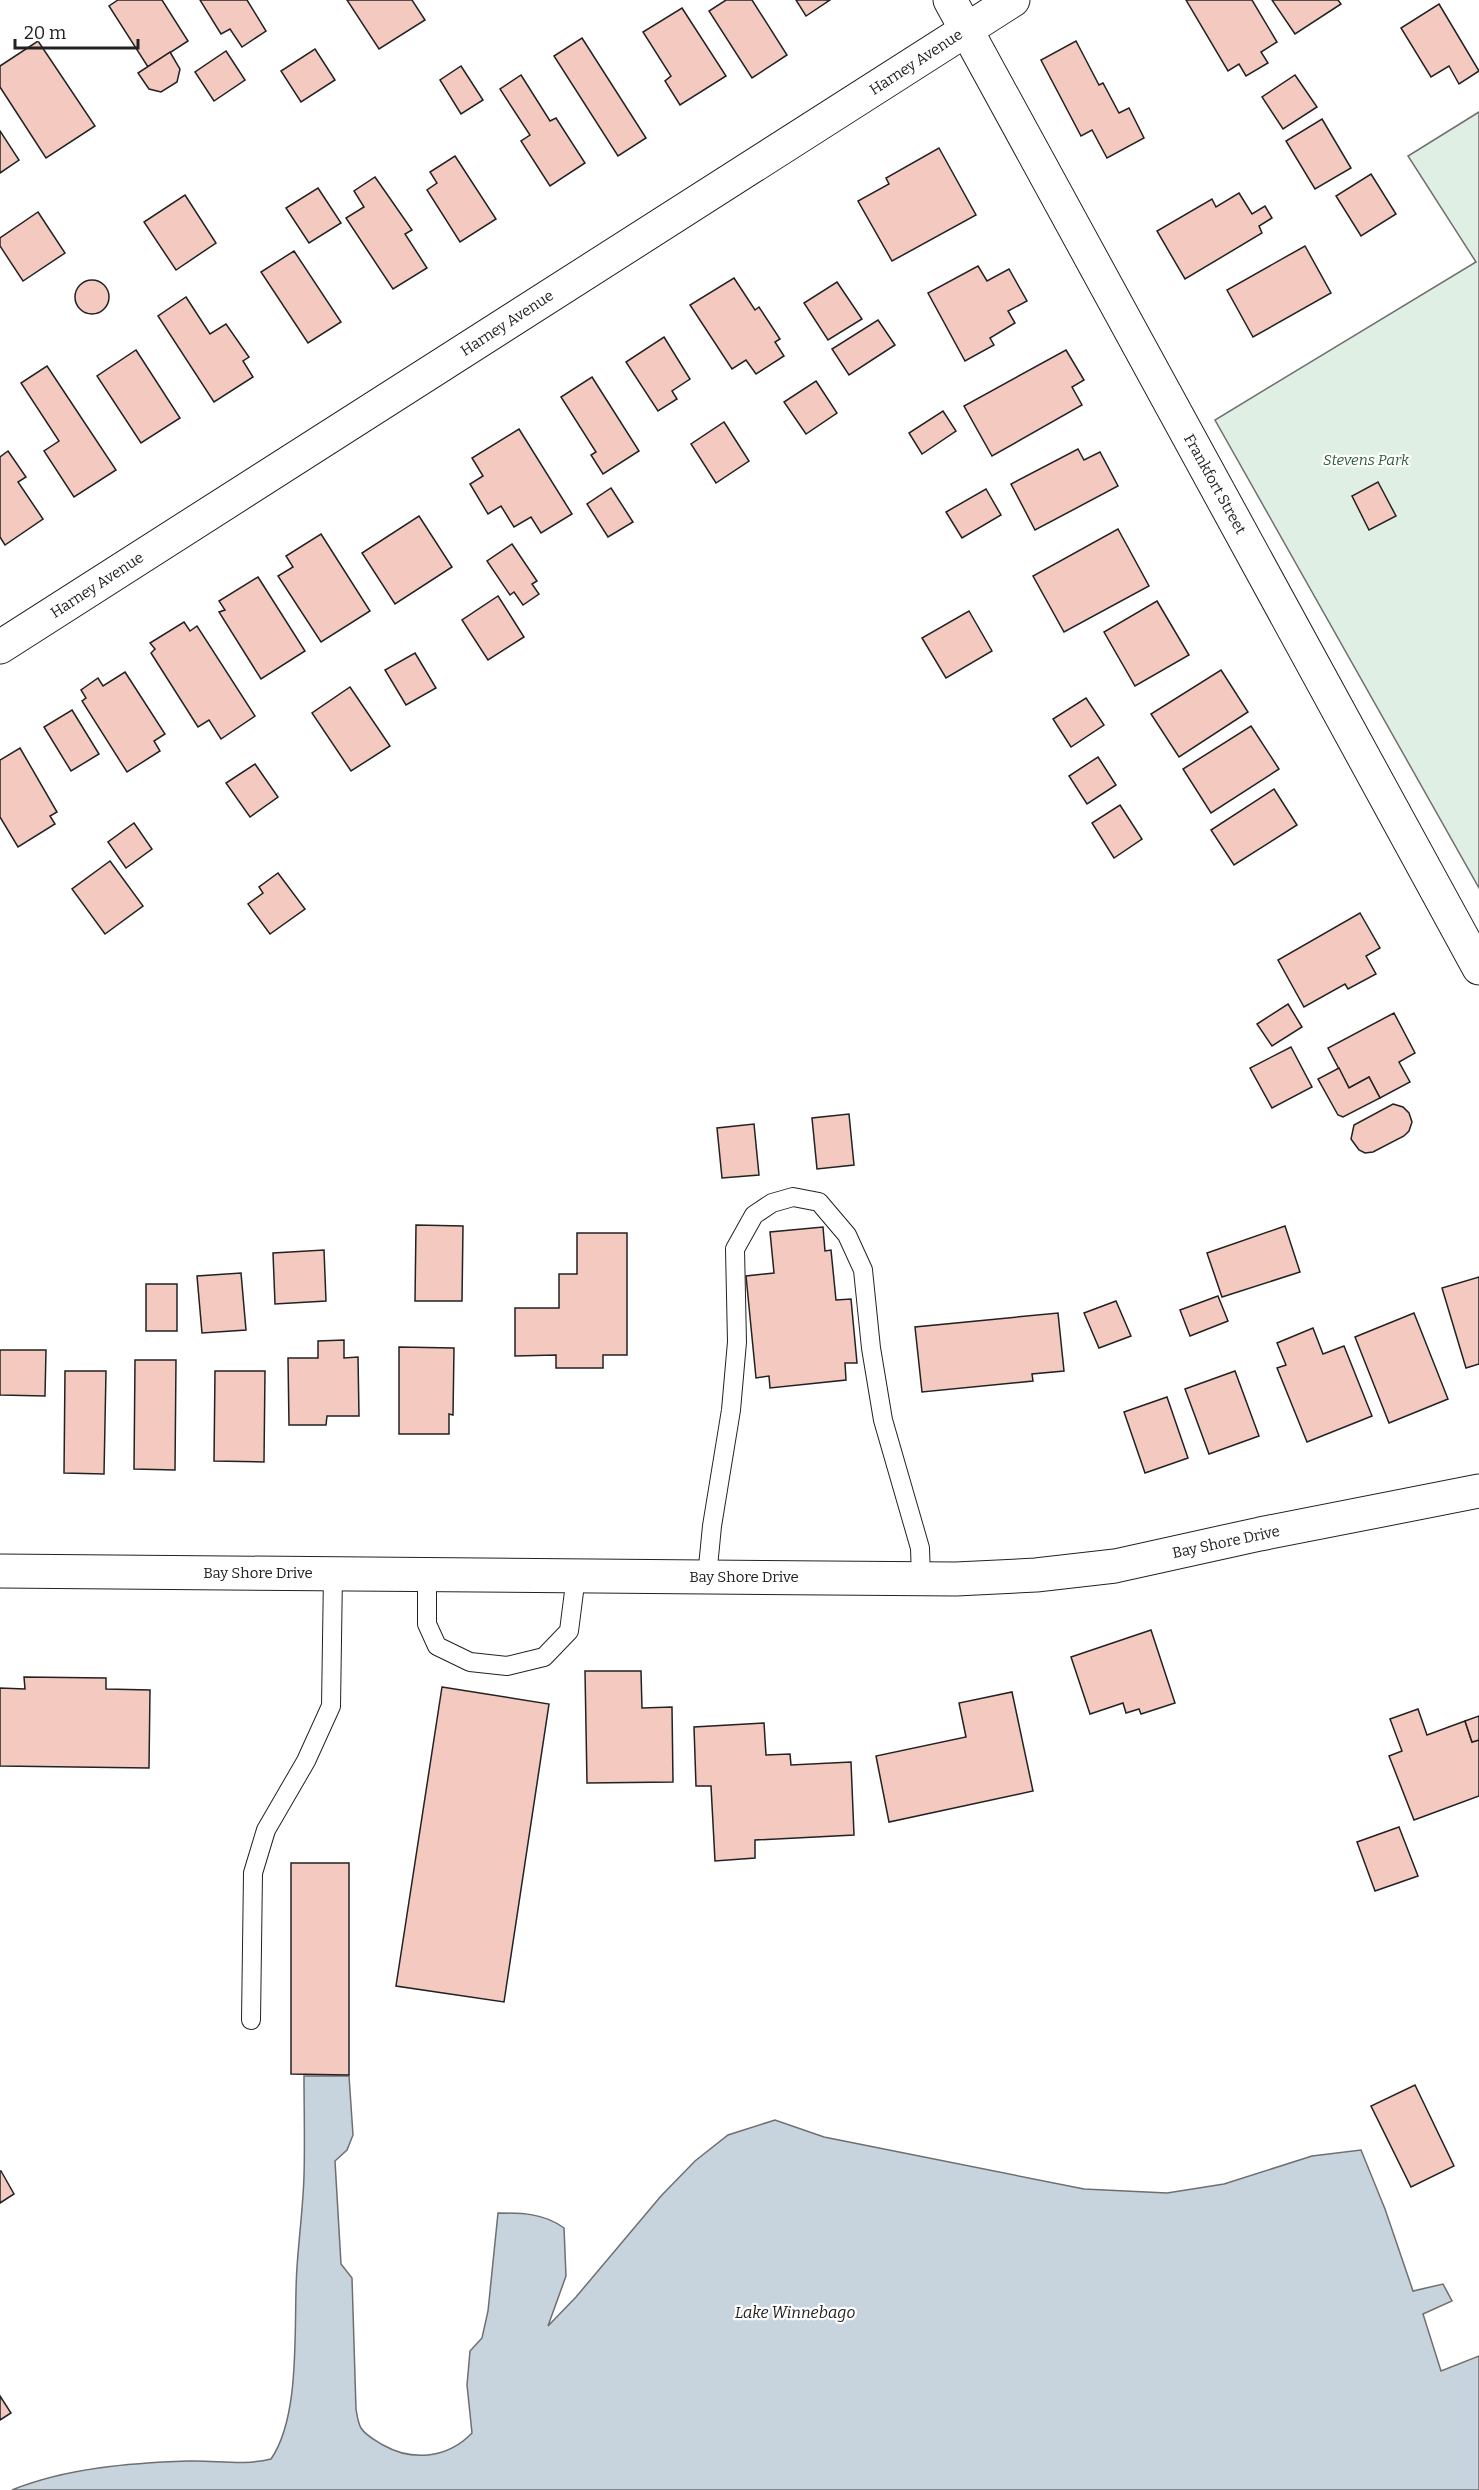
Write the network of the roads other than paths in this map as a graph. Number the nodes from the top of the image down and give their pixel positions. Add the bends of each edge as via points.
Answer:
1 (951, 0) edge
2 (1013, 0) edge
3 (967, 30) junction
4 (0, 647) edge
5 (1479, 968) edge
6 (1479, 1491) edge
7 (0, 1571) edge
8 (333, 1574) junction
9 (427, 1575) junction
10 (576, 1576) junction
11 (707, 1577) junction
12 (921, 1578) junction
13 (250, 2020) dead end

1 - 3 street, Frankfort Street
2 - 3 street, Harney Avenue
3 - 4 street, Harney Avenue
3 - 5 street, Frankfort Street
6 - 12 street, Bay Shore Drive via 1115,1566 1036,1575
7 - 8 street, Bay Shore Drive
8 - 9 street, Bay Shore Drive
8 - 13 lane via 330,1706 306,1761 266,1830 254,1873
9 - 10 street, Bay Shore Drive
9 - 10 lane via 427,1624 437,1646 470,1662 507,1666 544,1657 569,1631
10 - 11 street, Bay Shore Drive
11 - 12 street, Bay Shore Drive
11 - 12 lane via 736,1353 735,1249 754,1215 772,1203 793,1197 819,1202 847,1235 863,1270 883,1420 920,1548

